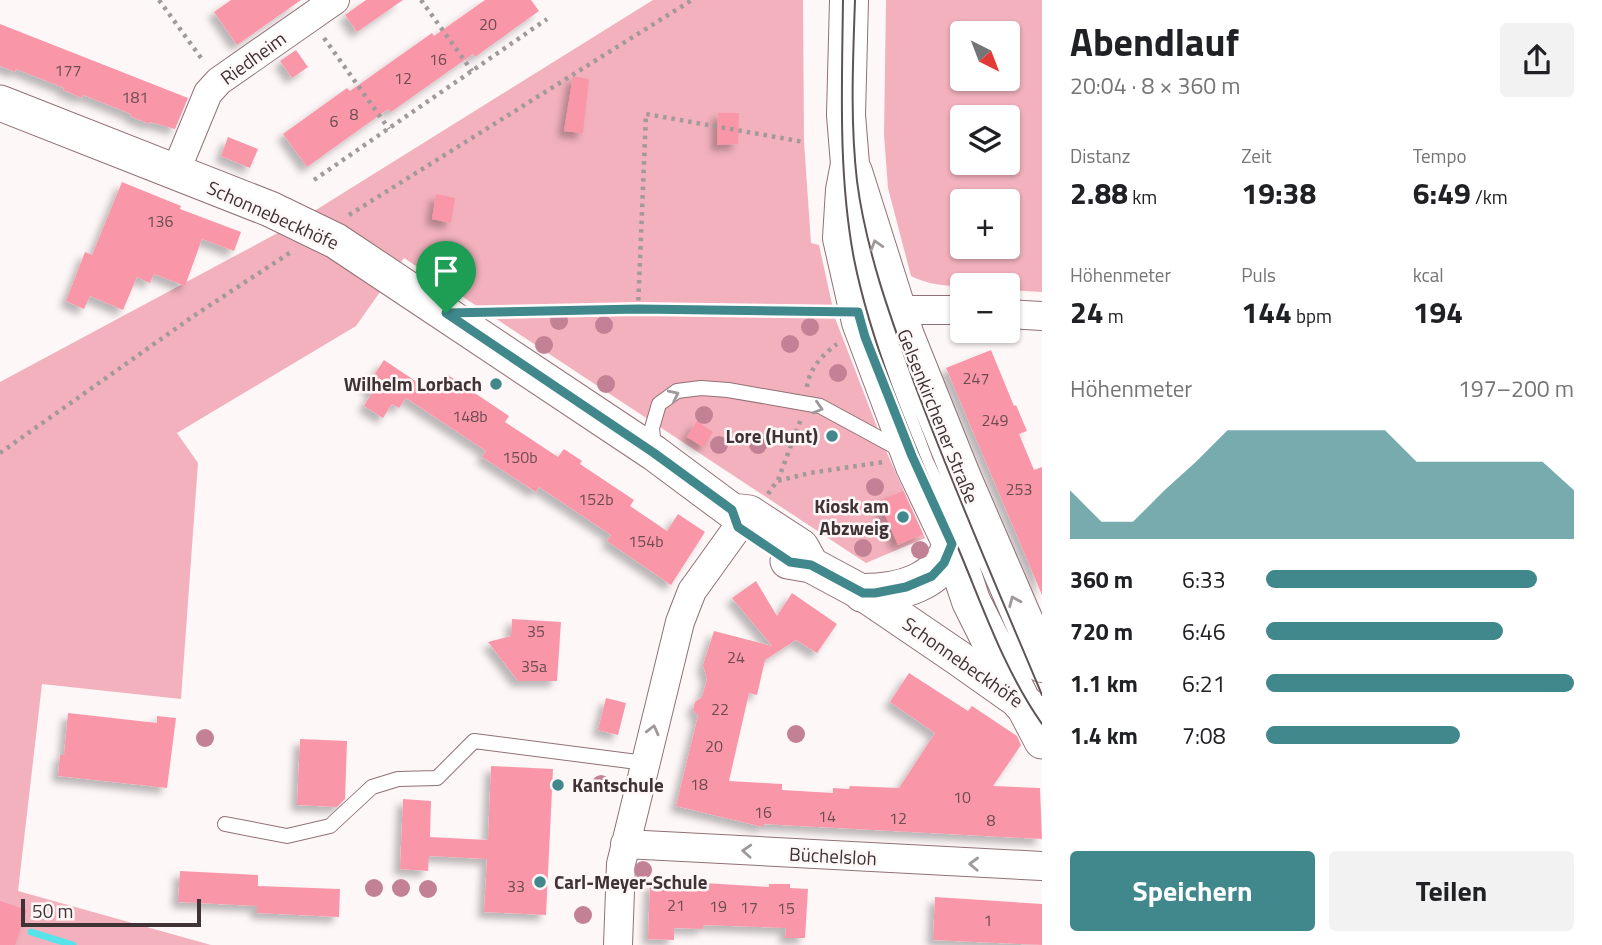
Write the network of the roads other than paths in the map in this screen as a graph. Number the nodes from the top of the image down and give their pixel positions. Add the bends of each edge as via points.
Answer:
1 (335, 0) edge
2 (849, 0) edge
3 (0, 103) edge
4 (850, 164) junction
5 (175, 173) junction
6 (896, 310) junction
7 (950, 310) edge
8 (858, 312) junction
9 (1020, 315) edge
10 (1042, 316) edge
11 (654, 453) junction
12 (916, 467) junction
13 (744, 513) junction
14 (952, 544) junction
15 (863, 593) junction
16 (1042, 663) edge
17 (1032, 711) edge
18 (1042, 741) edge
19 (645, 763) junction
20 (225, 824) dead end
21 (625, 844) junction
22 (1042, 866) edge
23 (618, 945) edge

1 - 5 street, Riedheim via 219,81 208,93
2 - 4 main road, Gelsenkirchener Straße via 846,115
3 - 5 street, Schonnebeckhöfe
6 -> 4 main road, Gelsenkirchener Straße
4 - 8 main road, Gelsenkirchener Straße via 842,237
5 - 11 street, Schonnebeckhöfe via 321,233
6 - 7 street
6 - 8 street
16 -> 6 main road, Gelsenkirchener Straße
8 - 12 main road, Gelsenkirchener Straße
9 - 10 street
11 -> 12 lane via 652,428 659,404 677,391 701,388 820,406
11 - 13 street, Schonnebeckhöfe
12 - 14 main road, Gelsenkirchener Straße
13 - 15 street, Schonnebeckhöfe via 801,547 811,565
19 -> 13 street via 685,605
14 - 15 main road via 932,576 895,590
14 - 17 main road, Gelsenkirchener Straße via 971,601
15 - 17 street, Schonnebeckhöfe
17 - 18 street, Gelsenkirchener Straße
19 - 20 lane via 474,741 438,778 398,779 372,787 330,825 287,836
19 - 21 street
22 -> 21 street, Büchelsloh
21 - 23 street

